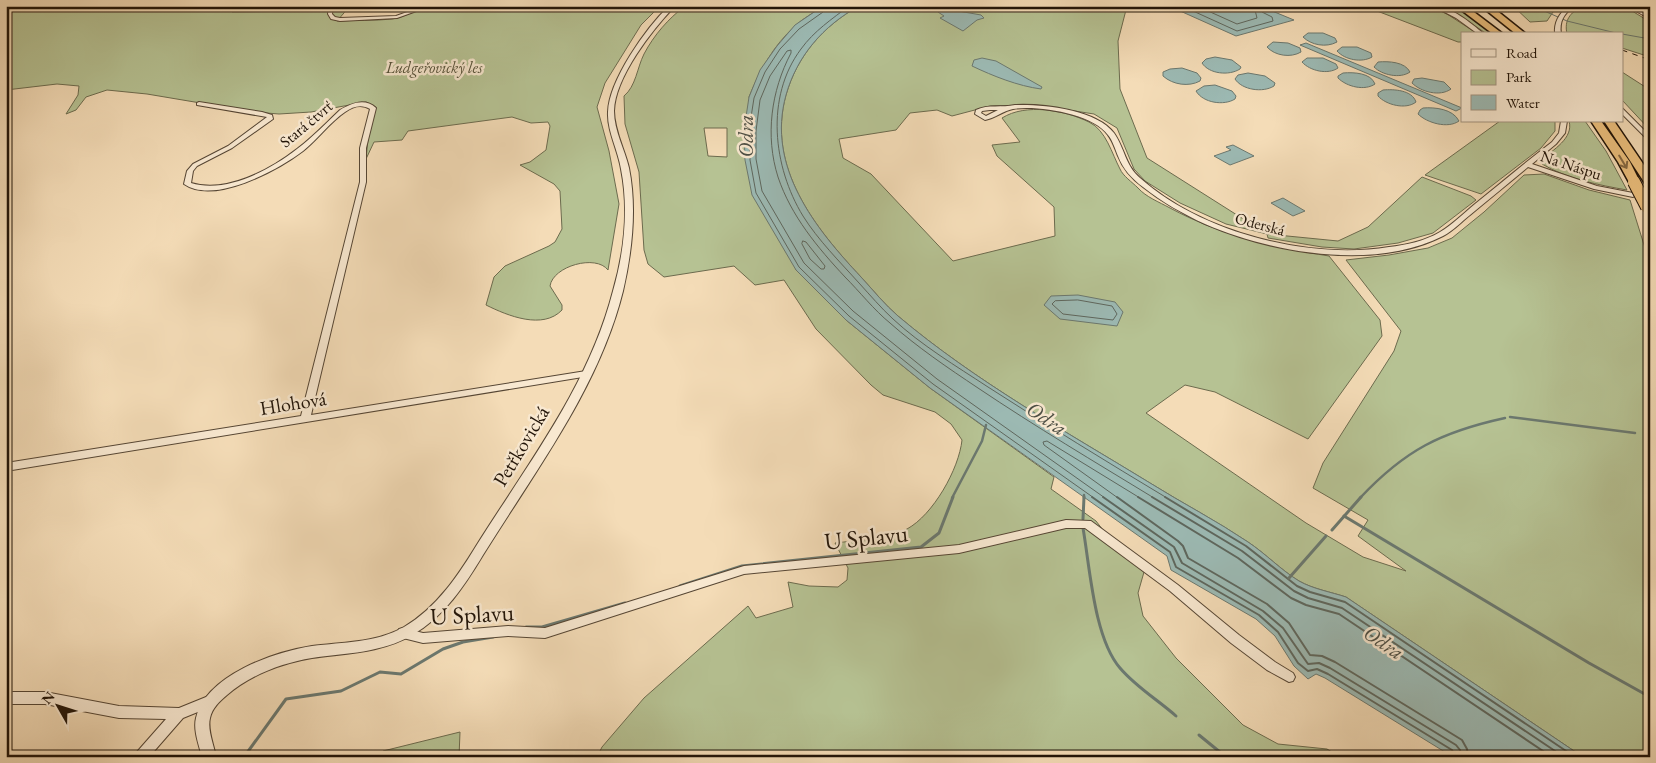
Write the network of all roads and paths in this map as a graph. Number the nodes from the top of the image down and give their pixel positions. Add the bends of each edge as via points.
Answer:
1 (331, 6) edge
2 (530, 6) edge
3 (672, 6) edge
4 (1435, 6) edge
5 (1460, 6) edge
6 (1476, 6) edge
7 (1485, 6) edge
8 (1501, 6) edge
9 (1572, 6) edge
10 (1630, 6) edge
11 (1650, 17) edge
12 (1479, 32) edge
13 (1496, 32) edge
14 (1509, 32) edge
15 (1519, 32) edge
16 (1531, 32) edge
17 (1558, 32) edge
18 (199, 104) dead end
19 (1005, 109) dead end
20 (1624, 112) edge
21 (1564, 122) edge
22 (1595, 122) edge
23 (1610, 122) edge
24 (1617, 122) edge
25 (1650, 140) edge
26 (1638, 163) junction
27 (1528, 165) junction
28 (1650, 183) edge
29 (1633, 195) dead end
30 (1648, 211) edge
31 (586, 374) junction
32 (306, 419) junction
33 (6, 467) edge
34 (404, 633) junction
35 (1289, 677) dead end
36 (6, 698) edge
37 (211, 701) junction
38 (178, 714) junction
39 (140, 757) edge
40 (209, 757) edge

1 - 2 street via 330,14 340,20 397,17 421,8
3 - 31 street, Petřkovická via 650,31 618,84 613,99 612,122 628,186 627,240 614,305
4 - 12 street
5 - 13 highway
6 - 14 highway
7 - 15 highway
8 - 16 highway
9 - 17 street via 1558,22
10 - 11 street
18 - 32 street, Stará čtvrť via 270,116 230,147 190,170 188,184 207,189 250,178 286,159 350,106 363,104 373,108 363,148 363,182
19 - 27 street, Oderská via 1048,108 1093,120 1113,135 1123,162 1132,174 1177,209 1252,238 1333,253 1387,250 1436,238
20 - 25 street
21 - 27 street, Na Náspu via 1560,137
22 -> 30 highway, bridge via 1634,182
23 - 26 highway
24 - 26 highway via 1638,154
26 - 28 highway
27 - 29 street, Na Náspu via 1596,188
31 - 32 street, Hlohová
31 - 34 street, Petřkovická via 527,478 460,578 427,617
32 - 33 street, Hlohová
34 - 35 street, U Splavu via 415,638 428,638 508,631 545,633 744,570 959,549 1066,524 1087,524 1174,588 1256,656
34 - 37 street, Petřkovická via 373,644 281,661 240,678
36 - 38 street via 45,698 119,712
37 - 38 street
37 - 40 street via 203,722
38 - 39 street

